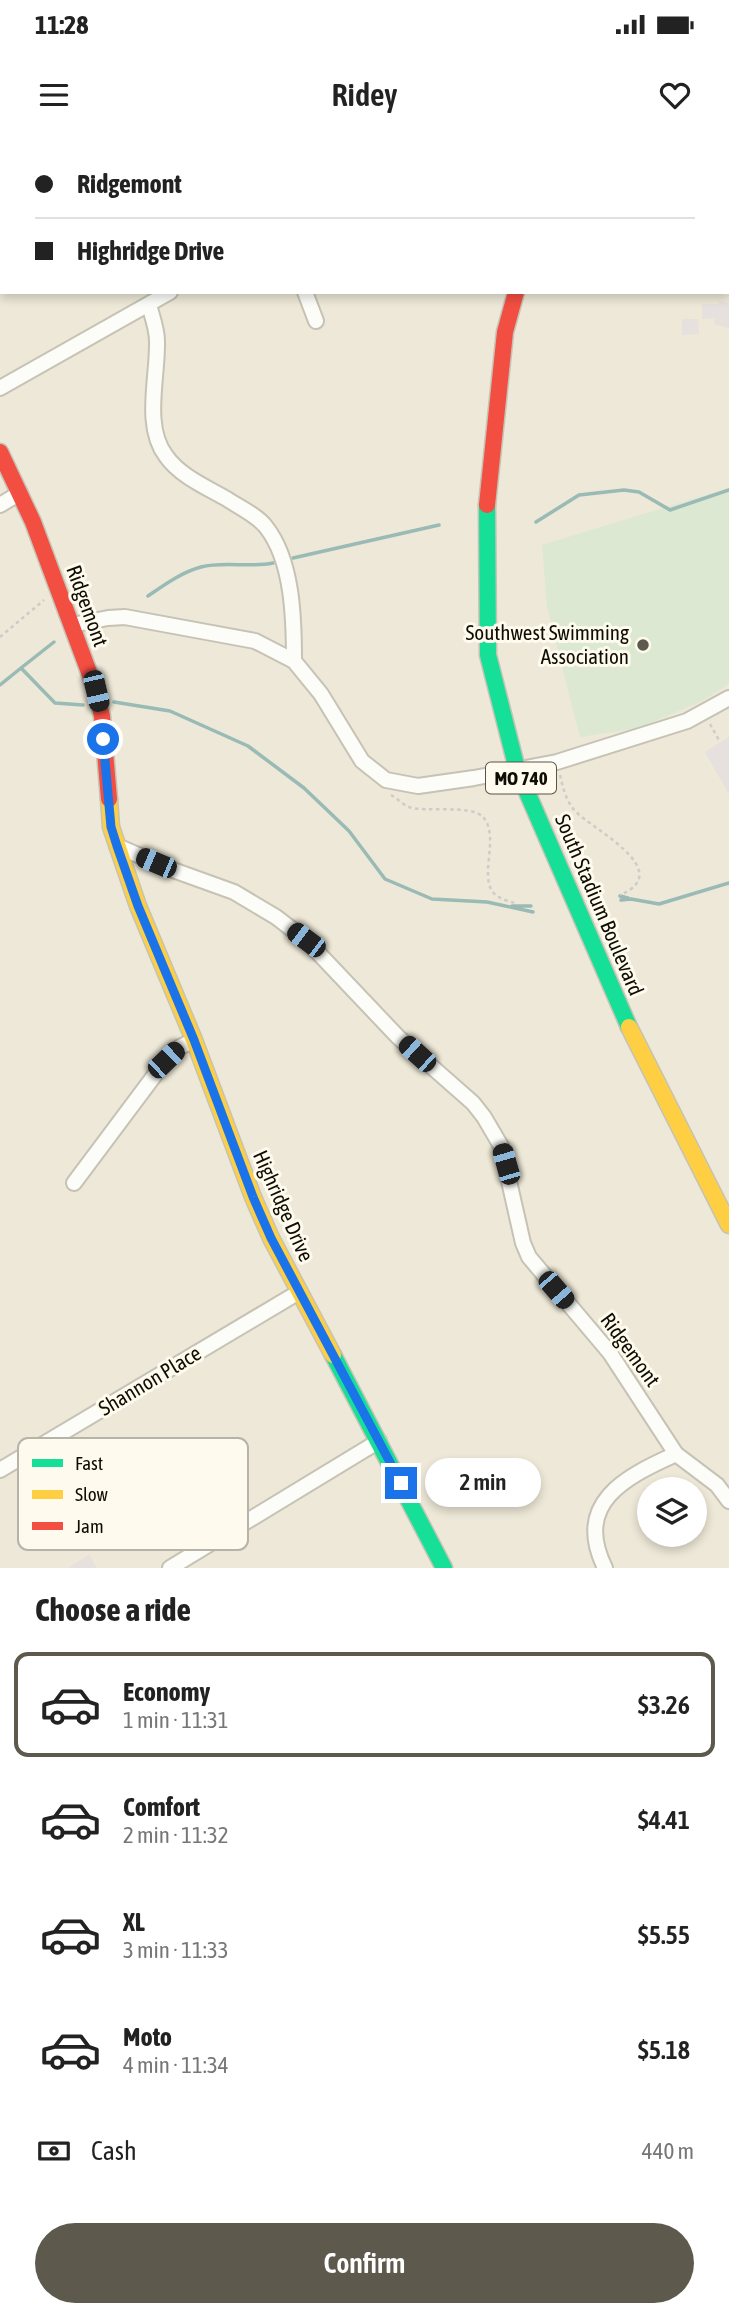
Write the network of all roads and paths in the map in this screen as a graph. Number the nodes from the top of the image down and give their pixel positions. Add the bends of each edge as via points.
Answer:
1 (167, 294) edge
2 (306, 294) edge
3 (515, 294) edge
4 (149, 305) junction
5 (316, 321) dead end
6 (0, 388) edge
7 (0, 452) edge
8 (20, 493) junction
9 (0, 505) edge
10 (50, 601) dead end
11 (72, 625) junction
12 (0, 637) edge
13 (294, 661) junction
14 (729, 698) edge
15 (710, 724) dead end
16 (720, 742) dead end
17 (557, 762) junction
18 (517, 769) junction
19 (384, 792) dead end
20 (117, 846) junction
21 (620, 895) dead end
22 (514, 903) dead end
23 (194, 1040) junction
24 (74, 1183) dead end
25 (729, 1225) edge
26 (299, 1292) junction
27 (54, 1438) edge
28 (379, 1441) junction
29 (676, 1454) junction
30 (18, 1459) edge
31 (0, 1470) edge
32 (729, 1501) edge
33 (248, 1521) edge
34 (200, 1550) edge
35 (170, 1568) edge
36 (444, 1568) edge
37 (605, 1568) edge

1 - 4 street
2 - 5 street
3 - 18 street, South Stadium Boulevard / MO 740 via 505,331 487,502 488,655
4 - 6 street
4 - 13 street via 158,337 152,411 156,437 166,457 190,478 266,526 282,556 294,617
7 - 8 street, Ridgemont
8 - 9 street
8 - 11 street, Ridgemont
10 - 12 path via 41,601
11 - 13 street via 125,617 255,641
11 - 20 street, Ridgemont via 102,716 111,827
13 - 18 street via 321,694 362,761 386,780 418,786
14 - 17 street via 687,721
15 - 16 path
17 - 18 street
17 - 21 path via 563,787 577,813 630,854 639,867 635,885
18 - 25 street, South Stadium Boulevard / MO 740 via 633,1038
19 - 22 path via 408,807 480,814 491,832 491,890
20 - 23 street, Highridge Drive
20 - 29 street, Ridgemont via 234,892 276,917 306,940 398,1037 472,1103 501,1146 529,1257 610,1353
23 - 24 street via 166,1060
23 - 26 street, Highridge Drive via 253,1197
26 - 27 street, Shannon Place
26 - 28 street, Highridge Drive
28 - 33 street
28 - 36 street, Highridge Drive
29 - 32 street, Ridgemont via 717,1485
29 - 37 street via 625,1479 610,1493 596,1522 596,1544
30 - 31 street, Shannon Place
34 - 35 street

